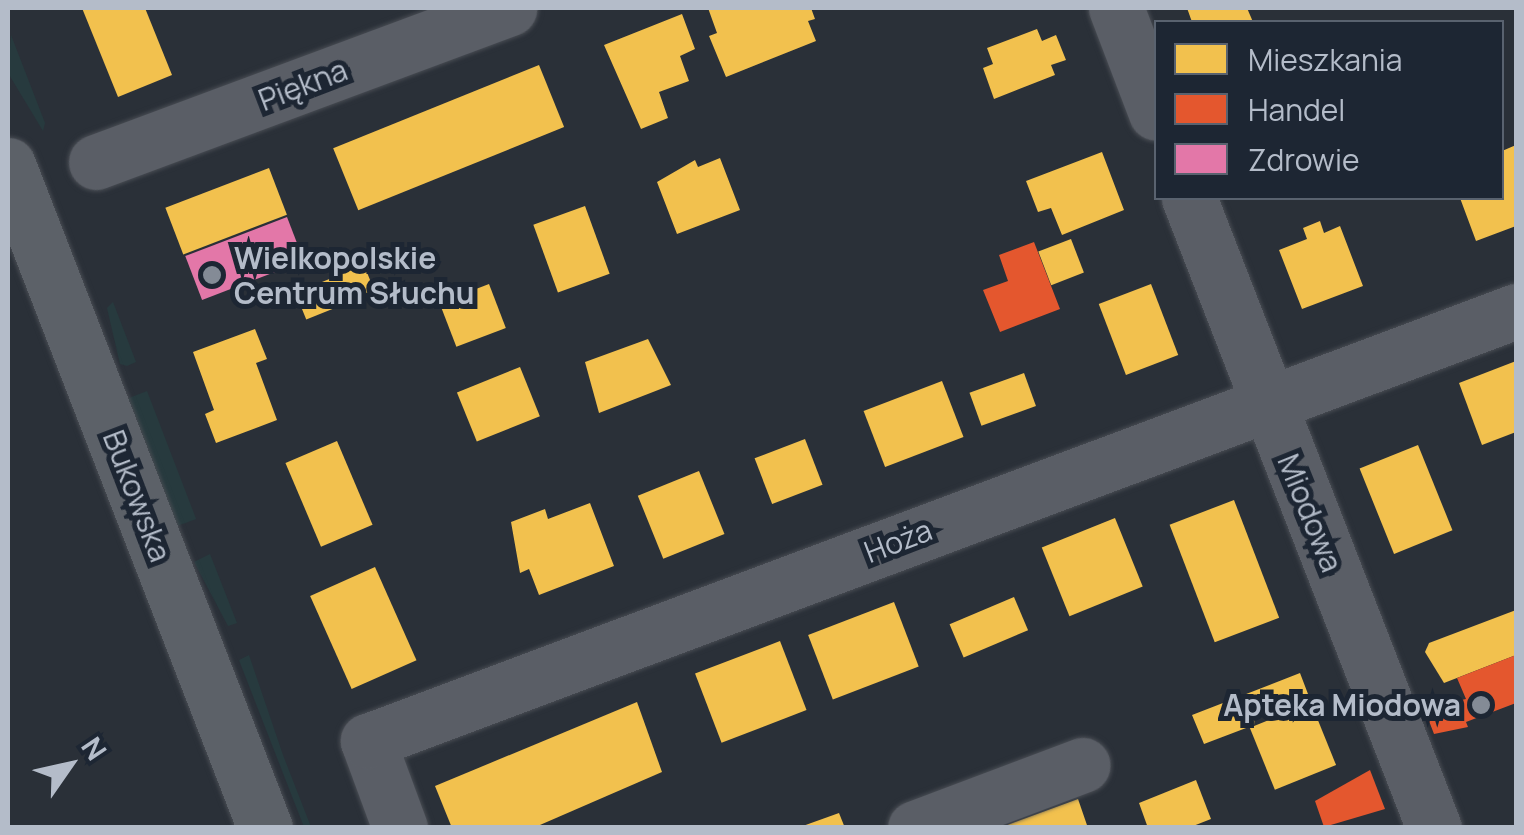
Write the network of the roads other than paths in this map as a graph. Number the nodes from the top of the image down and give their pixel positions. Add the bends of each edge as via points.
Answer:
1 (509, 8) edge
2 (1116, 8) edge
3 (1154, 108) edge
4 (96, 162) dead end
5 (8, 165) edge
6 (1189, 200) edge
7 (1516, 311) edge
8 (1266, 402) junction
9 (1083, 765) dead end
10 (266, 828) edge
11 (400, 828) edge
12 (915, 828) edge
13 (1434, 828) edge

1 - 4 street, Piękna
2 - 3 street
5 - 10 main road, Bukowska
6 - 8 street, Miodowa
7 - 8 street, Hoża
8 - 11 street, Hoża via 368,741
8 - 13 street, Miodowa
9 - 12 street

